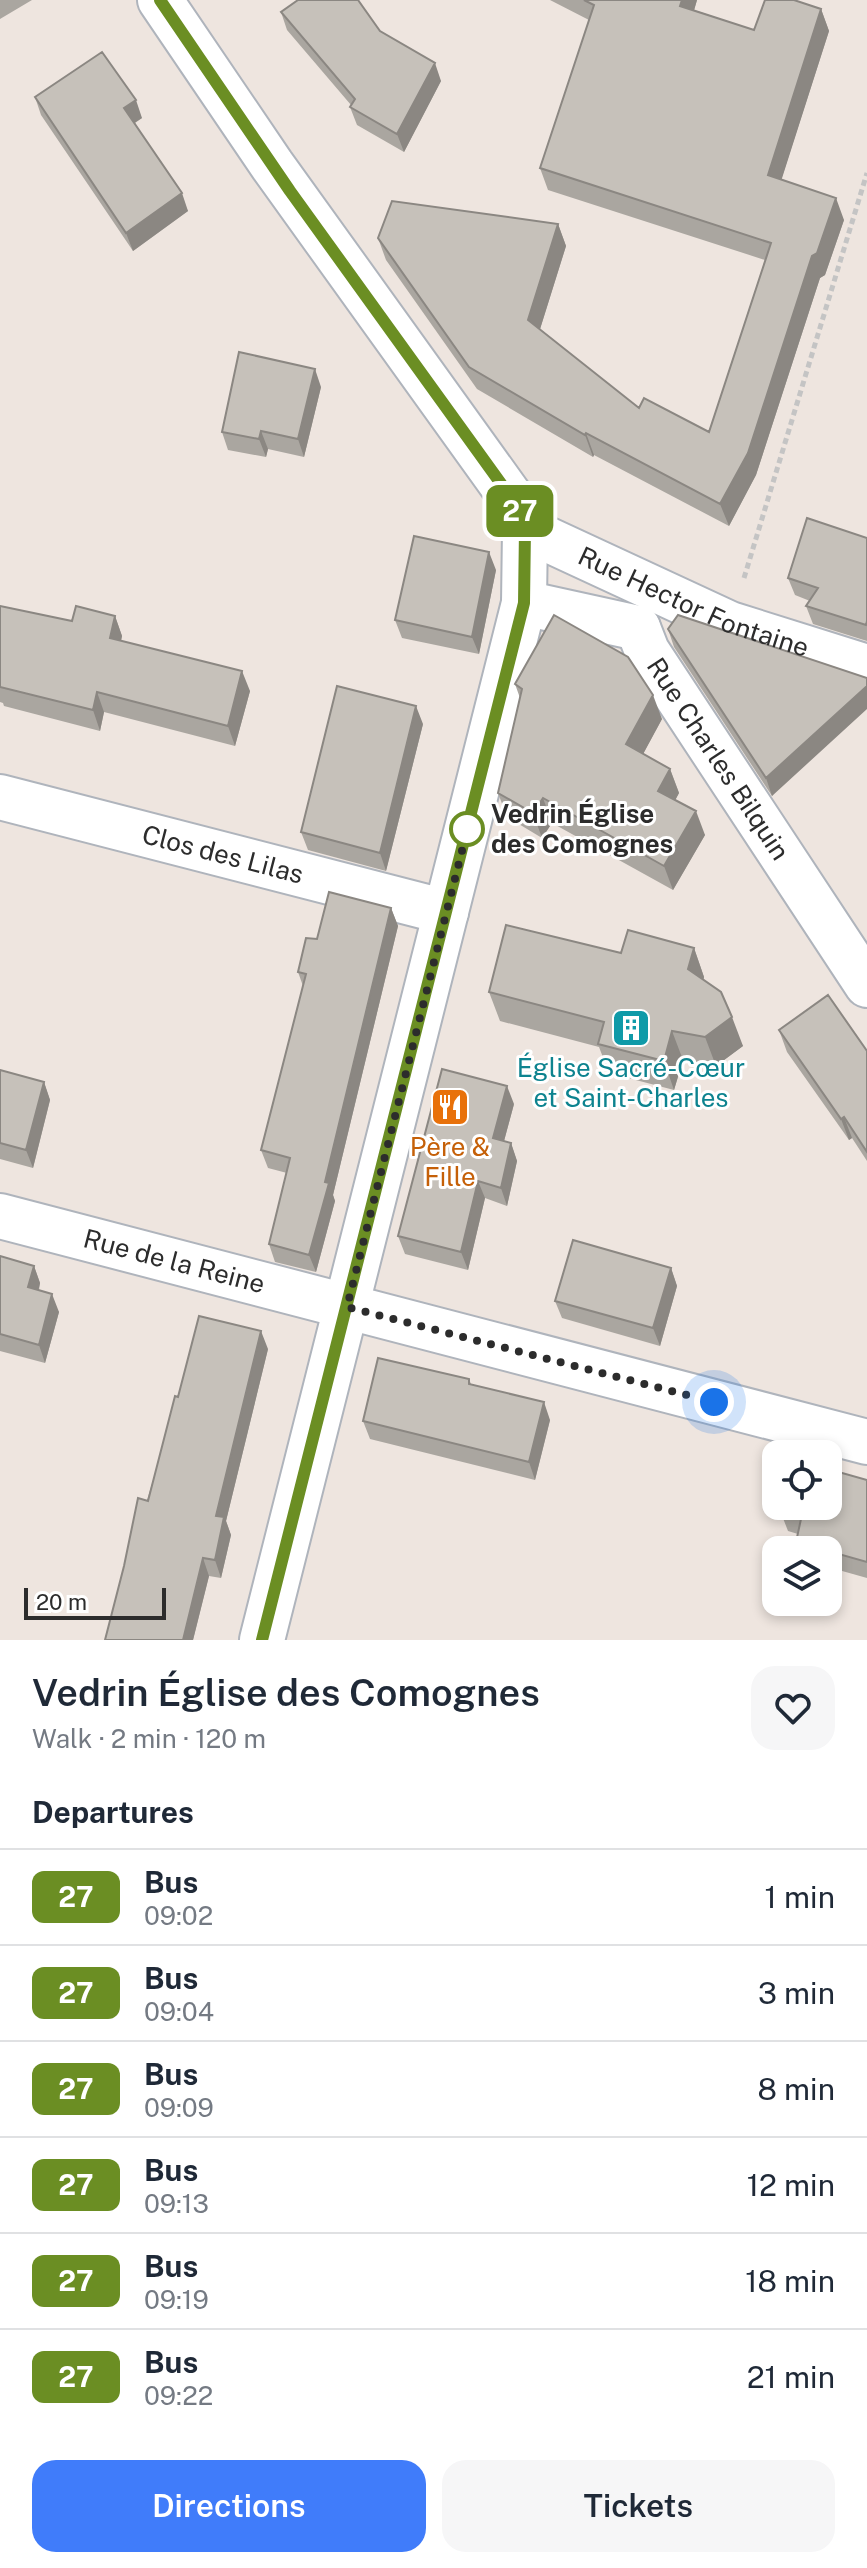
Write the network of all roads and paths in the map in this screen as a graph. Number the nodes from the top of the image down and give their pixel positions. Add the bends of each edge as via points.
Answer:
1 (160, 0) edge
2 (867, 173) edge
3 (525, 529) junction
4 (667, 595) junction
5 (524, 603) junction
6 (730, 624) junction
7 (638, 628) junction
8 (867, 667) edge
9 (0, 797) edge
10 (446, 912) junction
11 (867, 985) edge
12 (0, 1216) edge
13 (347, 1307) junction
14 (867, 1442) edge
15 (262, 1640) edge

1 - 3 street via 520,510
2 - 6 path
3 - 4 street, Rue Hector Fontaine
3 - 5 street
4 - 6 street, Rue Hector Fontaine
4 - 7 street
5 - 7 street, Rue Charles Bilquin
5 - 10 street
6 - 8 street, Rue Hector Fontaine
7 - 11 street, Rue Charles Bilquin via 647,651
9 - 10 street, Clos des Lilas
10 - 13 street
12 - 13 street, Rue de la Reine
13 - 14 street, Rue de la Reine
13 - 15 street

